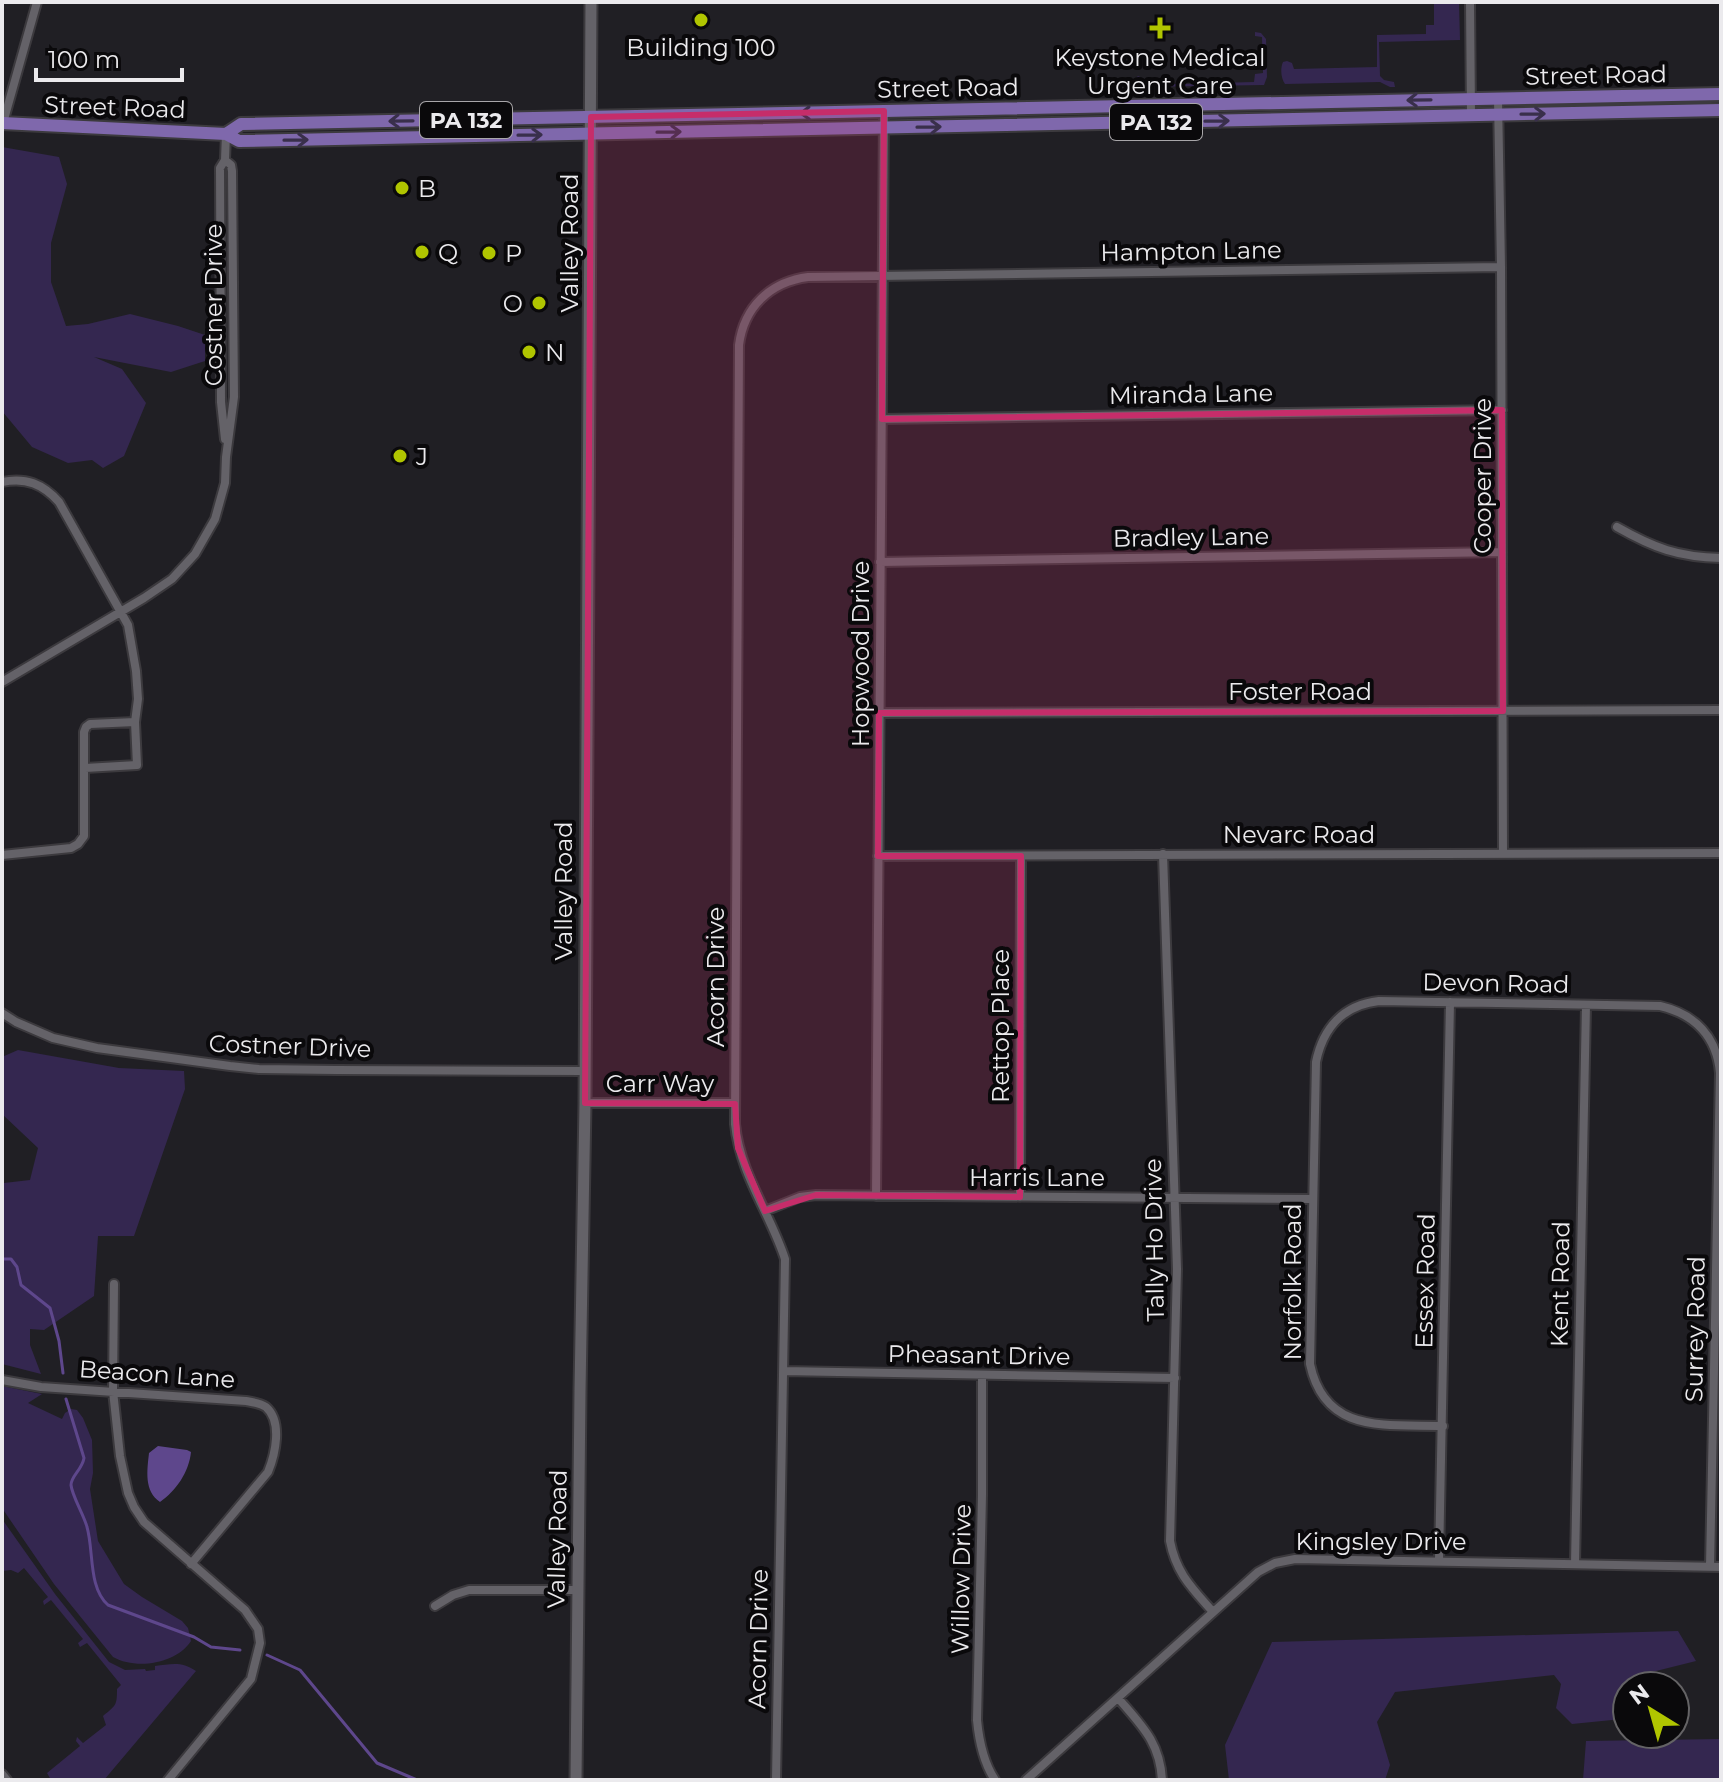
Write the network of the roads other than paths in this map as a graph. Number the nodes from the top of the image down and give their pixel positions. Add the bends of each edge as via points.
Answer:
1 (37, 2) edge
2 (591, 2) edge
3 (1470, 2) edge
4 (1721, 94) edge
5 (1471, 99) junction
6 (1498, 99) junction
7 (1721, 110) edge
8 (884, 111) junction
9 (1471, 115) junction
10 (1499, 115) junction
11 (591, 117) junction
12 (3, 123) edge
13 (883, 128) junction
14 (226, 134) junction
15 (591, 134) junction
16 (1501, 267) junction
17 (883, 276) junction
18 (1502, 410) junction
19 (882, 419) junction
20 (2, 482) edge
21 (1617, 527) dead end
22 (1502, 552) junction
23 (1721, 558) edge
24 (880, 562) junction
25 (121, 611) junction
26 (2, 682) edge
27 (1721, 710) edge
28 (1503, 711) junction
29 (879, 713) junction
30 (135, 722) junction
31 (85, 768) junction
32 (1721, 853) edge
33 (1163, 854) junction
34 (1503, 854) junction
35 (2, 855) edge
36 (878, 856) junction
37 (1021, 856) junction
38 (1450, 1002) junction
39 (1586, 1005) junction
40 (2, 1013) edge
41 (585, 1071) junction
42 (1720, 1092) edge
43 (585, 1103) junction
44 (735, 1103) junction
45 (1314, 1131) joint
46 (1720, 1143) edge
47 (876, 1196) junction
48 (1020, 1197) junction
49 (1174, 1198) junction
50 (1313, 1199) junction
51 (765, 1211) junction
52 (114, 1284) dead end
53 (783, 1371) junction
54 (982, 1375) junction
55 (1175, 1378) junction
56 (2, 1380) edge
57 (113, 1391) junction
58 (1443, 1426) junction
59 (1439, 1561) junction
60 (191, 1564) junction
61 (1575, 1564) junction
62 (1710, 1567) junction
63 (1721, 1567) edge
64 (578, 1590) junction
65 (435, 1606) dead end
66 (1213, 1612) junction
67 (1118, 1698) junction
68 (2, 1774) edge
69 (7, 1780) edge
70 (168, 1780) edge
71 (576, 1780) edge
72 (776, 1780) edge
73 (995, 1780) edge
74 (1026, 1780) edge
75 (1162, 1780) edge

1 - 12 street
2 - 11 street, Valley Road
3 - 5 street
4 - 6 main road, Street Road / PA 132
5 - 6 main road, Street Road / PA 132
5 -> 8 main road, Street Road / PA 132
5 - 9 street
6 - 10 street, Cooper Drive
10 -> 7 main road, Street Road / PA 132
8 -> 11 main road, Street Road / PA 132
8 - 13 street, Hopwood Drive
9 - 10 main road, Street Road / PA 132
13 -> 9 main road, Street Road / PA 132
10 - 16 street, Cooper Drive
11 -> 14 main road, Street Road / PA 132 via 241,124
11 - 15 street, Valley Road
12 - 14 main road, Street Road / PA 132
15 -> 13 main road, Street Road / PA 132
13 - 17 street, Hopwood Drive
14 -> 15 main road, Street Road / PA 132 via 239,141
14 - 25 street, Costner Drive via 225,160 232,171 234,397 225,483 215,519 195,554 172,579
15 - 41 street, Valley Road
16 - 17 street, Hampton Lane
16 - 18 street, Cooper Drive
17 - 19 street, Hopwood Drive
17 - 44 street, Acorn Drive via 787,281 755,303 740,335
18 - 19 street, Miranda Lane
18 - 22 street, Cooper Drive
19 - 24 street, Hopwood Drive
20 - 25 street via 27,480 59,502
21 - 23 street via 1668,552
22 - 24 street, Bradley Lane
22 - 28 street, Cooper Drive
24 - 29 street, Hopwood Drive
25 - 26 street, Costner Drive
25 - 30 street via 132,638
27 - 28 street, Foster Road
28 - 29 street, Foster Road
28 - 34 street, Cooper Drive
29 - 36 street, Hopwood Drive
30 - 31 street via 86,727
30 - 31 street via 137,765
31 - 35 street via 84,836 78,844
32 - 34 street, Nevarc Road
33 - 34 street, Nevarc Road
33 - 37 street, Nevarc Road
33 - 49 street, Tally Ho Drive
36 - 37 street, Nevarc Road
36 - 47 street, Hopwood Drive
37 - 48 street, Rettop Place
38 - 39 street, Devon Road
38 - 45 street, Devon Road via 1371,1002 1340,1016 1319,1048
38 - 58 street, Essex Road
39 - 42 street, Devon Road via 1660,1006 1686,1015 1704,1029 1716,1051
39 - 61 street, Kent Road
40 - 41 street, Costner Drive via 53,1038 97,1048 259,1069
41 - 43 street, Valley Road
42 - 46 street, Surrey Road
43 - 44 street, Carr Way
43 - 64 street, Valley Road
44 - 51 street, Acorn Drive via 738,1148
45 - 50 street, Norfolk Road
46 - 62 street, Surrey Road
47 - 48 street, Harris Lane
47 - 51 street, Harris Lane via 800,1197
48 - 49 street, Harris Lane
49 - 50 street, Harris Lane
49 - 55 street, Tally Ho Drive
50 - 58 street, Norfolk Road via 1310,1364 1319,1391 1341,1414 1367,1424
51 - 53 street, Acorn Drive via 785,1259
52 - 57 street
53 - 54 street, Pheasant Drive
53 - 72 street, Acorn Drive
54 - 55 street, Pheasant Drive
54 - 73 street, Willow Drive via 977,1720 985,1763
55 - 66 street, Tally Ho Drive via 1170,1541 1182,1575
56 - 57 street, Beacon Lane
57 - 60 street via 123,1477 134,1507
57 - 60 street, Beacon Lane via 246,1401 266,1407 271,1415 276,1432 268,1472
58 - 59 street, Essex Road
59 - 61 street, Kingsley Drive
59 - 66 street, Kingsley Drive via 1285,1560 1258,1572
60 - 70 street via 245,1610 260,1643 251,1679
61 - 62 street, Kingsley Drive
62 - 63 street, Kingsley Drive
64 - 65 street via 469,1590
64 - 71 street, Valley Road
66 - 67 street, Kingsley Drive
67 - 74 street, Kingsley Drive
67 - 75 street via 1153,1742
68 - 69 street

